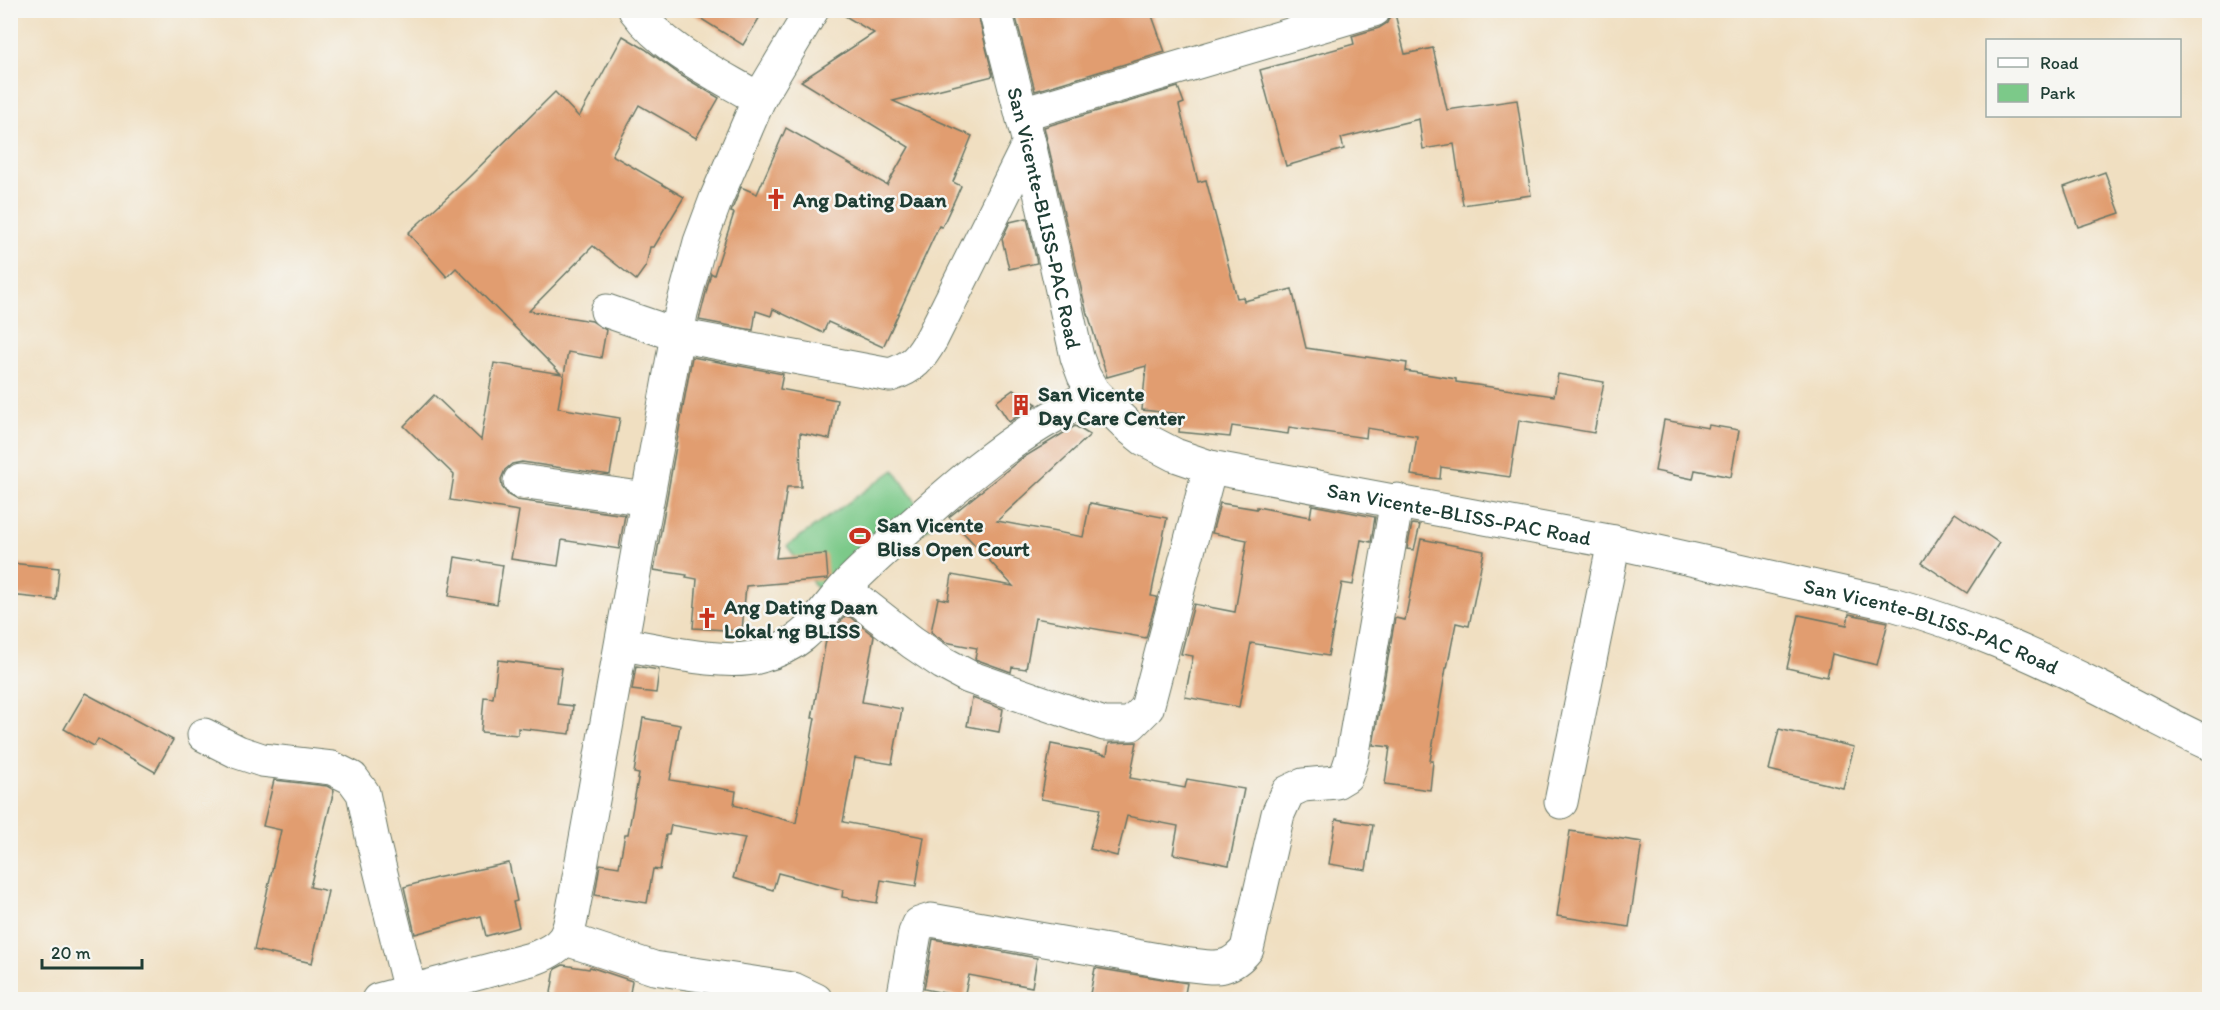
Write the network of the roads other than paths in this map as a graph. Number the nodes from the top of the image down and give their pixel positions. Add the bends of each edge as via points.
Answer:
1 (634, 10) edge
2 (812, 10) edge
3 (995, 10) edge
4 (1374, 10) edge
5 (759, 99) junction
6 (1025, 129) junction
7 (607, 311) dead end
8 (677, 335) junction
9 (1094, 393) junction
10 (1210, 467) junction
11 (520, 481) dead end
12 (647, 499) junction
13 (1397, 501) junction
14 (1614, 542) junction
15 (844, 589) junction
16 (622, 644) junction
17 (204, 735) dead end
18 (2210, 744) edge
19 (1561, 802) dead end
20 (566, 939) junction
21 (410, 991) junction
22 (378, 999) edge
23 (816, 999) edge
24 (903, 999) edge

1 - 5 street via 685,56
2 - 5 street
3 - 6 street, San Vicente-BLISS-PAC Road
4 - 6 street
5 - 8 street via 700,242
6 - 8 street via 932,338 919,359 906,370 890,375
6 - 9 street, San Vicente-BLISS-PAC Road via 1077,357
7 - 8 street
8 - 12 street
9 - 10 street, San Vicente-BLISS-PAC Road via 1144,439
9 - 15 street via 990,460 922,516
10 - 13 street, San Vicente-BLISS-PAC Road
10 - 15 street via 1147,708 1131,724 1104,724 969,677 912,642
11 - 12 street
12 - 16 street
13 - 14 street, San Vicente-BLISS-PAC Road
13 - 24 street via 1346,776 1336,782 1303,785 1288,792 1278,814 1247,950 1237,962 1223,967 1181,964 931,920 919,924 915,933
14 - 18 street, San Vicente-BLISS-PAC Road via 1925,613 2030,655
14 - 19 street
15 - 16 street via 807,634 784,648 746,660
16 - 20 street
17 - 21 street via 262,760 332,768 352,778 363,793
20 - 21 street via 535,958
20 - 23 street via 654,968 793,989
21 - 22 street

